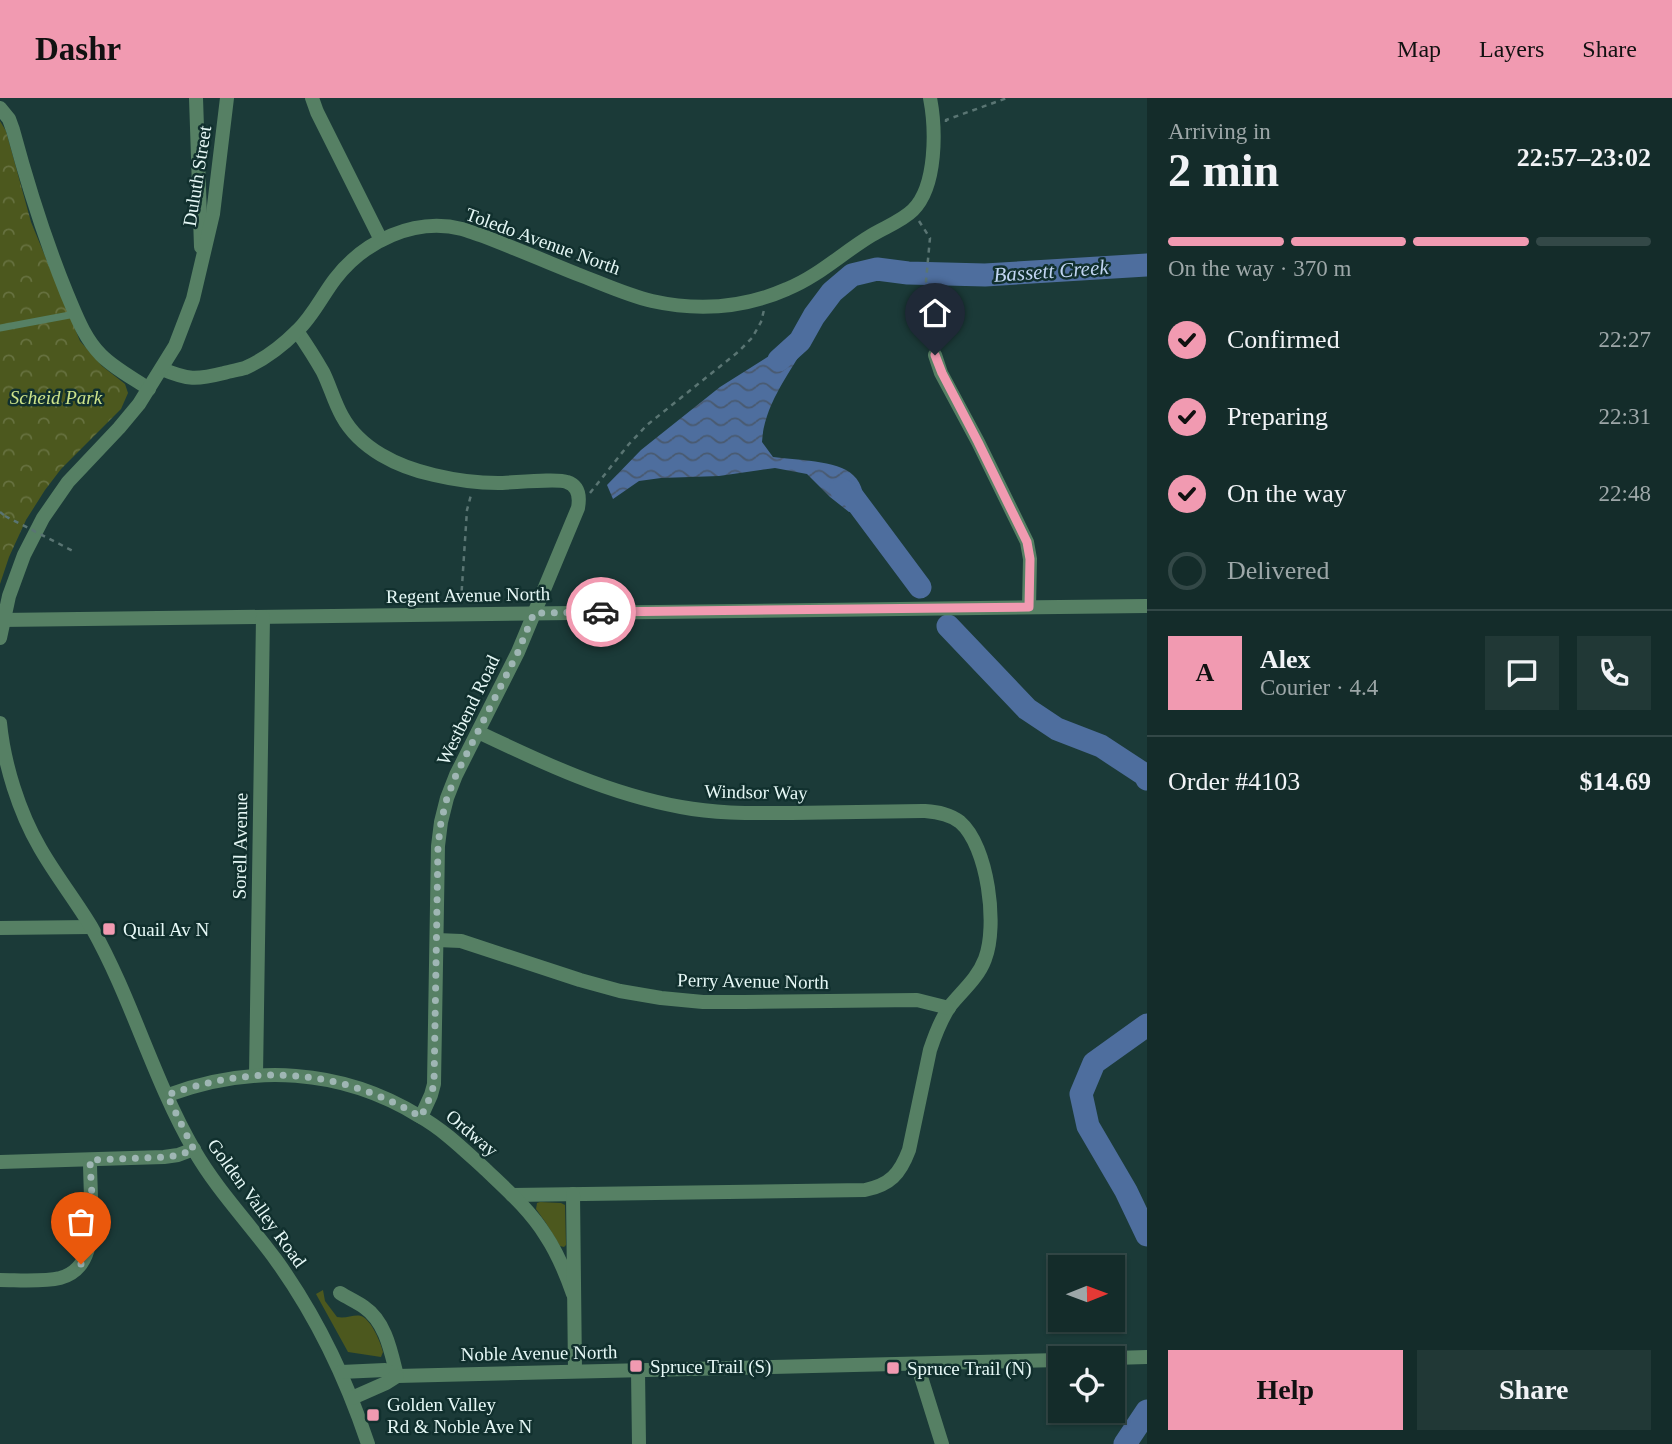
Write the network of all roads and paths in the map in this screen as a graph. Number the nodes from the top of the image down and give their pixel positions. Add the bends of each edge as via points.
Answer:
1 (196, 98) edge
2 (228, 98) edge
3 (312, 98) edge
4 (930, 98) edge
5 (1007, 98) edge
6 (0, 108) edge
7 (946, 133) dead end
8 (919, 221) dead end
9 (381, 240) junction
10 (201, 259) junction
11 (765, 309) dead end
12 (76, 314) junction
13 (0, 328) edge
14 (297, 331) junction
15 (935, 355) joint
16 (162, 369) junction
17 (149, 388) junction
18 (482, 494) dead end
19 (580, 496) junction
20 (0, 512) edge
21 (73, 551) dead end
22 (461, 604) dead end
23 (1147, 606) edge
24 (1029, 607) junction
25 (534, 613) junction
26 (263, 617) junction
27 (2, 620) edge
28 (0, 638) edge
29 (0, 723) edge
30 (478, 732) junction
31 (4, 766) edge
32 (91, 927) junction
33 (0, 928) edge
34 (437, 940) junction
35 (949, 1007) junction
36 (256, 1075) junction
37 (167, 1095) junction
38 (421, 1117) junction
39 (194, 1150) junction
40 (90, 1160) junction
41 (0, 1162) edge
42 (573, 1194) junction
43 (512, 1195) junction
44 (0, 1280) edge
45 (340, 1293) dead end
46 (573, 1294) junction
47 (1147, 1357) edge
48 (1125, 1358) edge
49 (1048, 1360) edge
50 (916, 1364) junction
51 (575, 1371) junction
52 (638, 1371) junction
53 (341, 1373) junction
54 (397, 1376) junction
55 (352, 1398) junction
56 (368, 1444) edge
57 (639, 1444) edge
58 (943, 1444) edge

1 - 10 street, Duluth Street
2 - 10 street, Duluth Street via 214,214
3 - 9 street
4 - 9 street, Toledo Avenue North via 935,138 927,186 914,209 818,274 754,301 720,306 651,301 460,228 413,228
5 - 7 path via 946,120
6 - 12 street via 13,130 37,215
8 - 15 path via 930,238 926,282
9 - 14 street, Toledo Avenue North via 352,260
10 - 16 street, Duluth Street via 184,325
11 - 19 path via 752,338 647,425 588,496
12 - 13 lane
12 - 17 street via 101,355
14 - 16 street, Toledo Avenue North via 244,368 197,379
14 - 19 street via 343,418 375,451 432,475 463,481 566,481
15 - 24 street via 1027,542
16 - 17 street, Duluth Street
17 - 27 street, Duluth Street via 43,517 24,555
18 - 22 path via 471,495 467,510
19 - 25 street, Westbend Road
20 - 21 path, bridge
23 - 24 street, Regent Avenue North
24 - 25 street, Regent Avenue North
25 - 26 street, Regent Avenue North
25 - 30 street, Westbend Road
26 - 27 street, Regent Avenue North
26 - 36 street, Sorell Avenue
27 - 28 street, Duluth Street
29 - 31 street
30 - 34 street, Westbend Road via 456,775 441,822
30 - 35 street, Windsor Way via 590,782 681,807 717,813 925,811 950,815 976,842 987,881 991,929 980,970
31 - 32 street, Golden Valley Road via 39,846
32 - 33 street
32 - 37 street, Golden Valley Road
34 - 35 street, Perry Avenue North via 461,941 580,980 661,998 703,1002 918,1000
34 - 38 street, Westbend Road via 434,1084
35 - 42 street via 930,1050 904,1165 887,1183 865,1190
36 - 37 street, Ordway
36 - 38 street, Ordway via 347,1084
37 - 39 street, Golden Valley Road
38 - 43 street, Ordway
39 - 40 street via 164,1157
39 - 53 street, Golden Valley Road via 276,1259 312,1315
40 - 41 street
40 - 44 street via 91,1236 81,1264 61,1278
42 - 43 street
42 - 46 street, Ordway
43 - 46 street, Ordway via 546,1236
45 - 54 street via 365,1308 380,1325
46 - 51 street, Ordway
47 - 48 street
49 - 50 street, Noble Avenue North
50 - 52 street, Noble Avenue North
50 - 58 street
51 - 52 street, Noble Avenue North
51 - 54 street, Noble Avenue North
52 - 57 street
53 - 54 street, Noble Avenue North via 385,1370
53 - 55 street, Golden Valley Road
54 - 55 street, Noble Avenue North
55 - 56 street, Golden Valley Road

